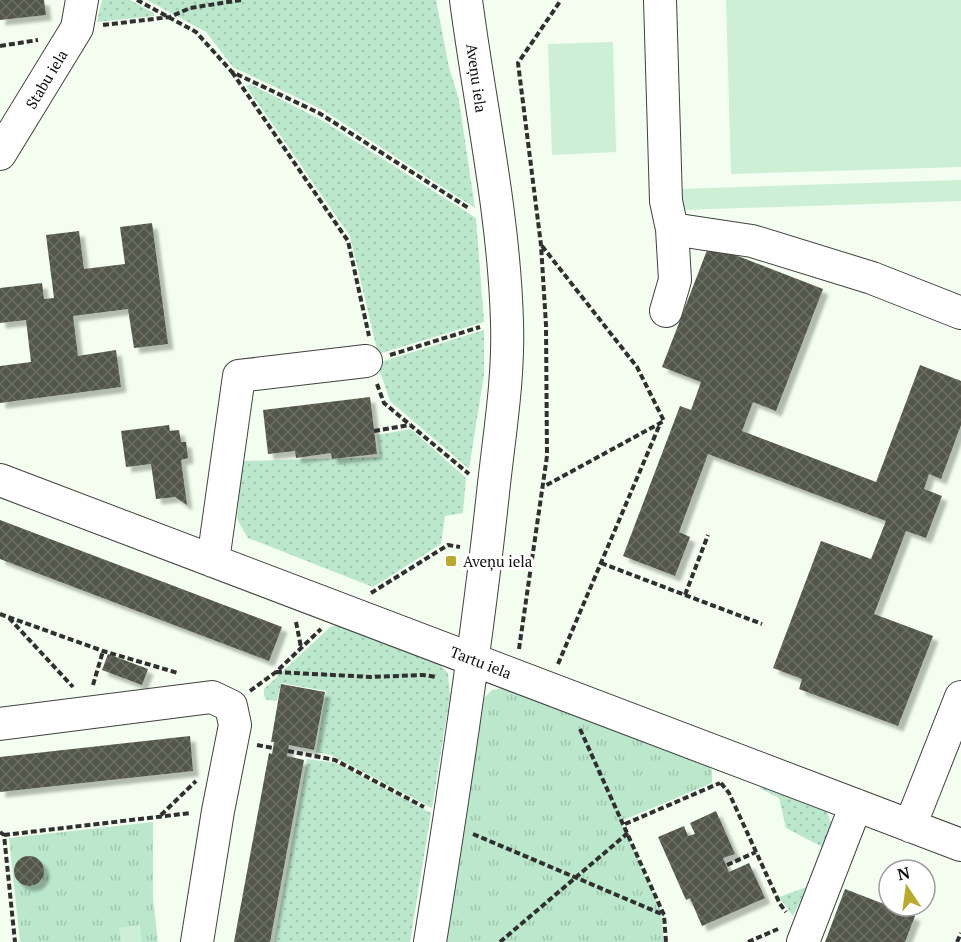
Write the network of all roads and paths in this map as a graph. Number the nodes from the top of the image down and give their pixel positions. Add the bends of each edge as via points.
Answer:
1 (137, 0) edge
2 (241, 0) edge
3 (466, 0) edge
4 (561, 0) edge
5 (660, 0) edge
6 (80, 14) edge
7 (170, 17) junction
8 (232, 72) junction
9 (0, 154) edge
10 (501, 229) junction
11 (672, 229) junction
12 (541, 245) junction
13 (666, 310) dead end
14 (961, 313) edge
15 (483, 327) dead end
16 (370, 360) junction
17 (661, 423) junction
18 (410, 425) junction
19 (374, 431) dead end
20 (0, 480) edge
21 (542, 487) junction
22 (493, 493) junction
23 (708, 535) dead end
24 (488, 552) junction
25 (213, 561) junction
26 (601, 563) junction
27 (685, 595) junction
28 (366, 597) dead end
29 (0, 614) edge
30 (9, 617) junction
31 (762, 624) dead end
32 (324, 626) dead end
33 (519, 650) dead end
34 (103, 651) junction
35 (561, 658) dead end
36 (472, 659) junction
37 (276, 672) junction
38 (181, 674) dead end
39 (445, 678) dead end
40 (564, 693) junction
41 (961, 697) edge
42 (231, 706) junction
43 (92, 709) junction
44 (0, 724) edge
45 (707, 749) junction
46 (288, 750) dead end
47 (721, 783) junction
48 (856, 805) junction
49 (429, 809) dead end
50 (218, 811) junction
51 (625, 824) junction
52 (910, 826) junction
53 (0, 832) edge
54 (629, 832) junction
55 (471, 834) dead end
56 (4, 835) junction
57 (961, 845) edge
58 (756, 852) junction
59 (726, 865) dead end
60 (575, 878) junction
61 (664, 915) junction
62 (802, 930) edge
63 (961, 933) edge
64 (15, 942) edge
65 (197, 942) edge
66 (430, 942) edge
67 (500, 942) edge
68 (666, 942) edge
69 (748, 942) edge
70 (957, 942) edge

1 - 7 path
2 - 7 path via 190,9
3 - 10 street, Aveņu iela
4 - 12 path via 518,63
5 - 11 street via 666,201
6 - 7 path
6 - 9 street, Stabu iela
7 - 8 path via 196,32
8 - 10 path via 319,113
8 - 16 path via 348,241
10 - 22 street, Aveņu iela via 507,323 505,390
11 - 13 street via 675,280
11 - 14 street via 752,241 872,278
12 - 17 path via 637,367 664,421
12 - 21 path via 547,456
15 - 16 path
16 - 18 path via 384,403
16 - 25 street via 239,376
17 - 21 path
17 - 26 path
18 - 19 path
18 - 22 path
20 - 25 street, Tartu iela
21 - 33 path
22 - 24 street, Aveņu iela
23 - 27 path
24 - 28 path via 448,545
24 - 36 street, Aveņu iela
25 - 36 street, Tartu iela
26 - 27 path
26 - 35 path
27 - 31 path
29 - 30 path
30 - 34 path
30 - 43 path
32 - 37 path
34 - 38 path
34 - 43 path
36 - 40 street, Tartu iela
36 - 66 street, Aveņu iela
37 - 39 path
37 - 42 path
40 - 45 street, Tartu iela
40 - 51 path
41 - 52 street
42 - 43 street via 212,698
42 - 50 street via 236,725
43 - 44 street
45 - 47 path
45 - 48 street, Tartu iela
46 - 49 path via 335,760
47 - 51 path
47 - 58 path
48 - 52 street, Tartu iela
48 - 62 street
50 - 56 path
50 - 65 street
51 - 54 path
52 - 57 street, Tartu iela
53 - 56 path
54 - 60 path
54 - 61 path
55 - 60 path
56 - 64 path
58 - 59 path
58 - 62 path via 780,904
60 - 61 path
60 - 67 path
61 - 68 path
62 - 69 path
63 - 70 path

